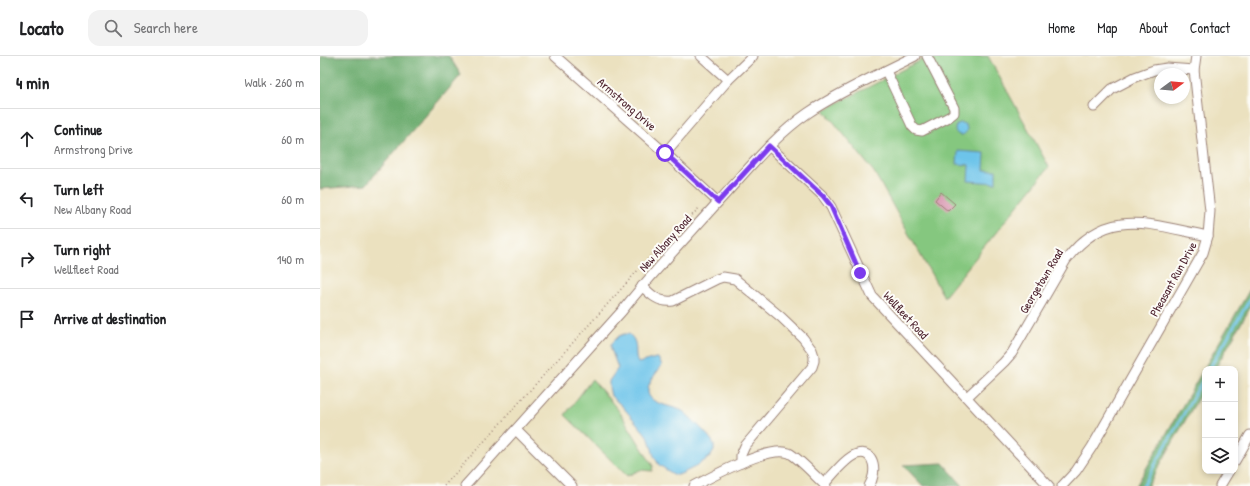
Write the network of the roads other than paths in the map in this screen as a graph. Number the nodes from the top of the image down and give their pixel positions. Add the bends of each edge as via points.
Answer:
1 (555, 56) edge
2 (701, 56) edge
3 (753, 56) edge
4 (915, 56) edge
5 (927, 56) edge
6 (1196, 56) edge
7 (1194, 70) junction
8 (886, 71) junction
9 (728, 80) junction
10 (1094, 107) dead end
11 (769, 146) junction
12 (665, 153) junction
13 (718, 202) junction
14 (1208, 236) junction
15 (642, 286) junction
16 (967, 397) junction
17 (516, 430) junction
18 (1250, 435) edge
19 (1238, 456) edge
20 (740, 463) junction
21 (1227, 474) edge
22 (825, 485) edge
23 (465, 486) edge
24 (572, 486) edge
25 (694, 486) edge
26 (869, 486) edge
27 (1049, 486) edge
28 (1062, 486) edge
29 (1220, 486) edge

1 - 12 street, Armstrong Drive
2 - 9 street
3 - 9 street
4 - 8 street, New Albany Road
5 - 8 street via 954,112 922,131 912,126
6 - 7 street, Pheasant Run Drive
7 - 10 street via 1168,68 1135,77 1112,89
7 - 14 street, Pheasant Run Drive via 1210,211
8 - 11 street, New Albany Road via 808,113
9 - 12 street
11 - 13 street, New Albany Road
11 - 16 street, Wellfleet Road via 831,206 872,296
12 - 13 street, Armstrong Drive
13 - 15 street, New Albany Road
14 - 16 street, Georgetown Road via 1144,222 1108,226 1086,238 1066,260 1012,352
14 - 28 street, Pheasant Run Drive via 1203,253 1092,447 1076,472
15 - 17 street, New Albany Road
15 - 20 street via 665,302 723,277 735,279 781,317 812,350 812,367 745,446
16 - 27 street, Wellfleet Road
17 - 23 street, New Albany Road
17 - 24 street
18 - 19 street
20 - 22 street via 780,451 790,454
20 - 25 street
21 - 29 street
22 - 26 street via 850,457 858,454 866,455 872,460 874,478

